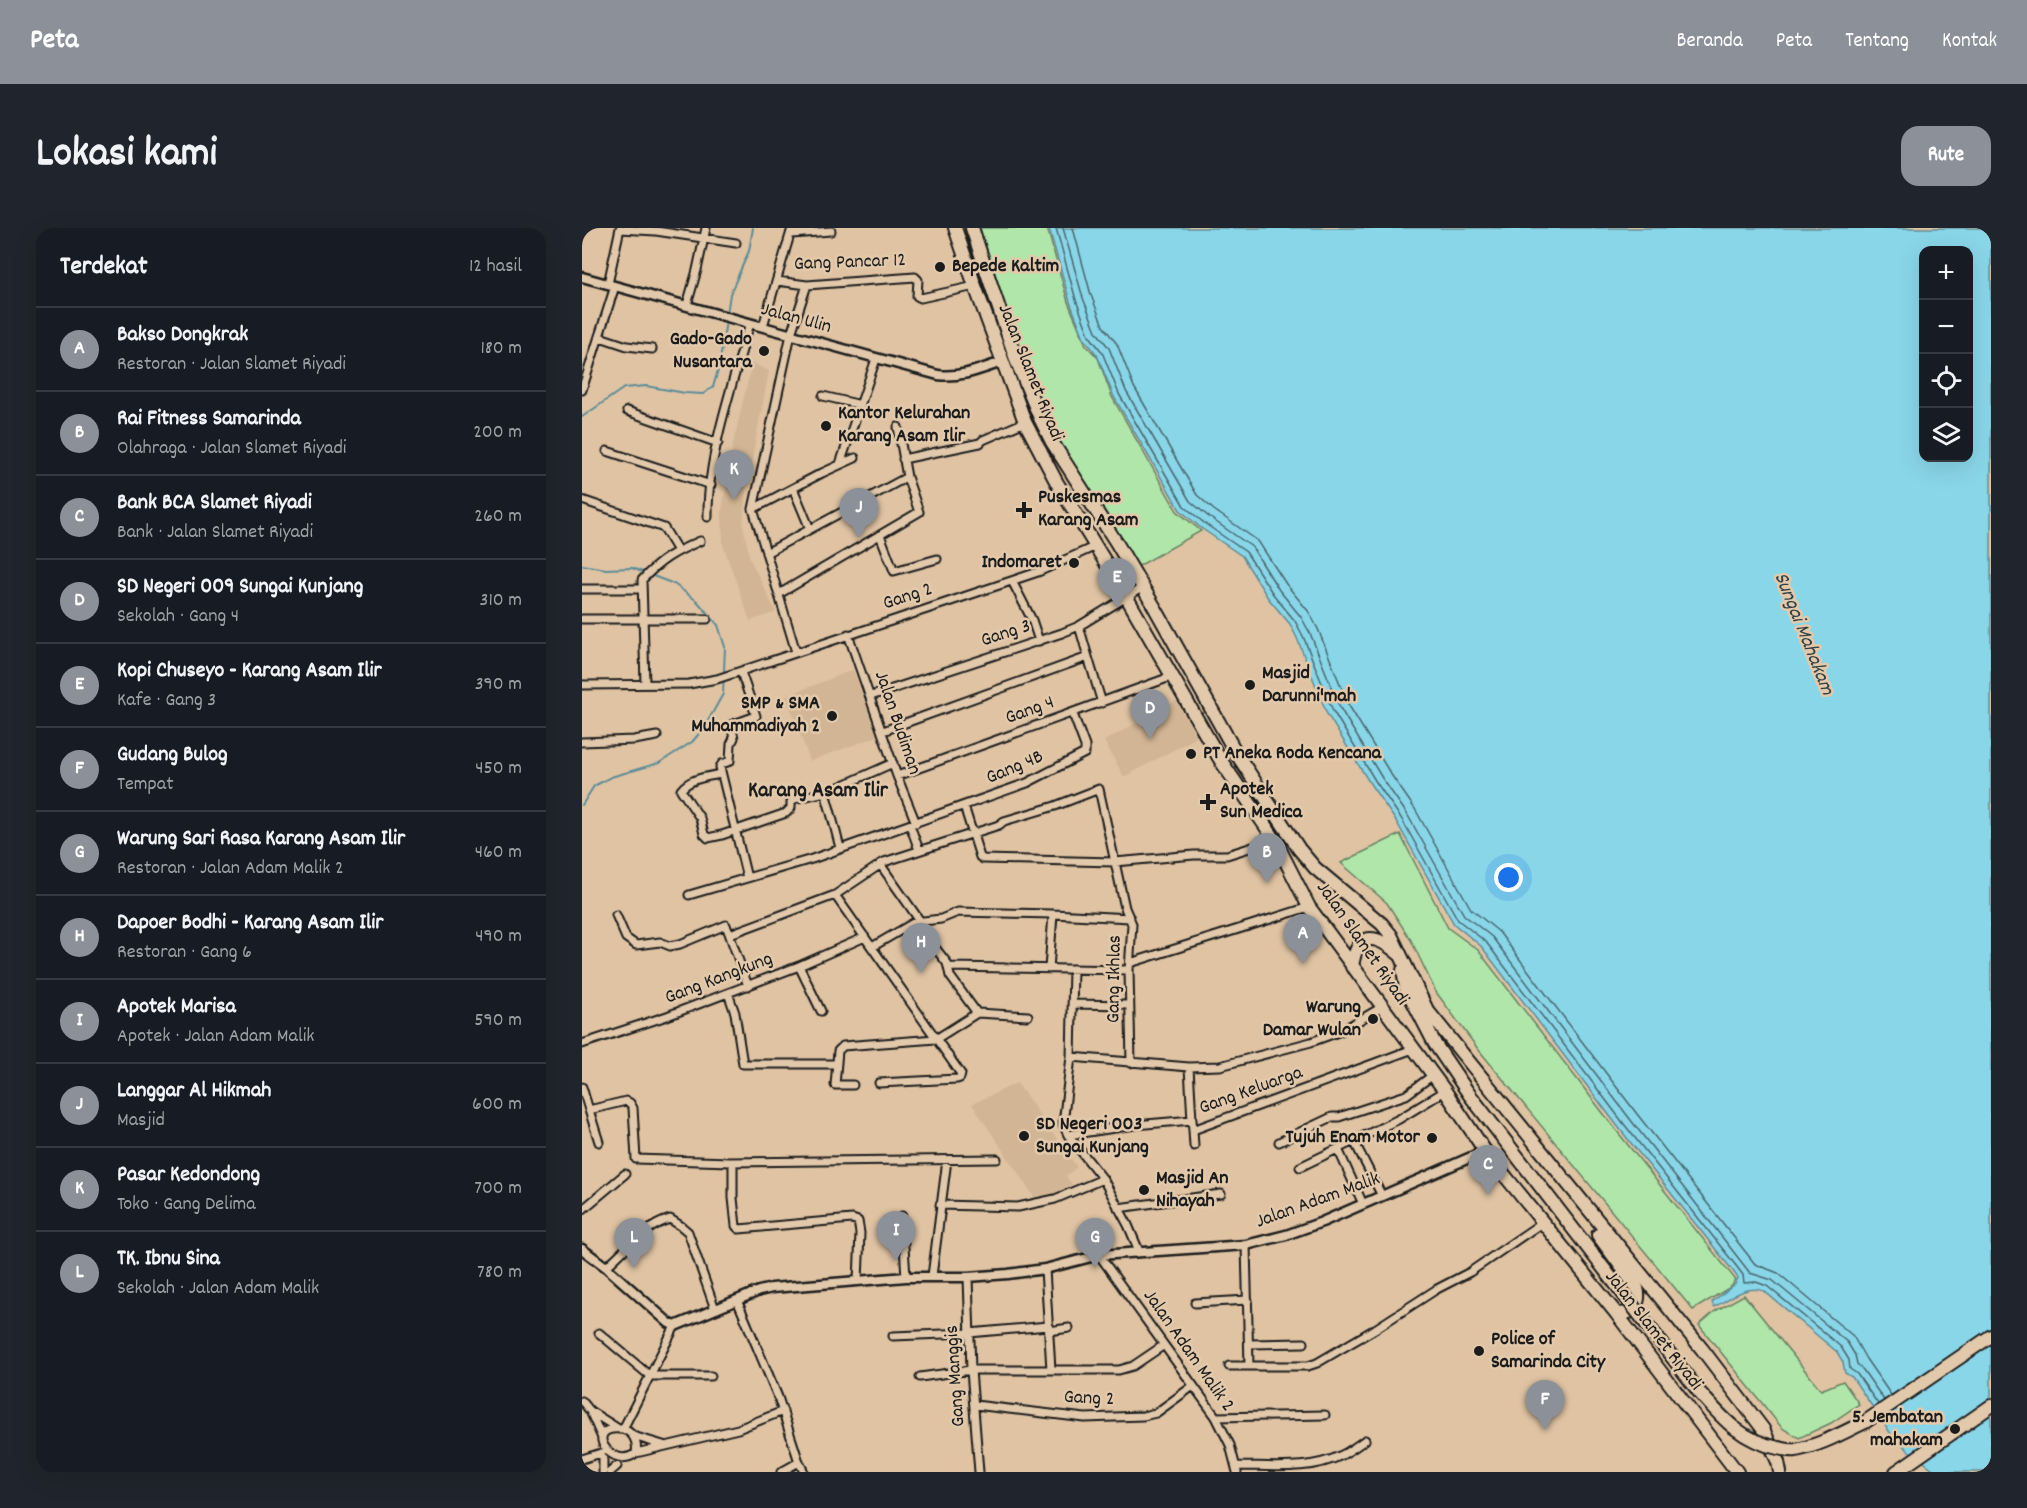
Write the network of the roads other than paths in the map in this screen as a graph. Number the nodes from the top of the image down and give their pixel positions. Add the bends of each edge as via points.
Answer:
1 (620, 228) edge
2 (706, 228) edge
3 (956, 228) edge
4 (972, 228) edge
5 (792, 231) edge
6 (831, 231) dead end
7 (704, 238) junction
8 (736, 243) dead end
9 (978, 249) junction
10 (964, 255) junction
11 (582, 278) edge
12 (777, 281) junction
13 (612, 285) junction
14 (807, 285) junction
15 (975, 286) junction
16 (687, 306) junction
17 (750, 323) junction
18 (763, 326) junction
19 (791, 334) junction
20 (600, 337) junction
21 (652, 349) dead end
22 (876, 359) junction
23 (1002, 362) junction
24 (582, 390) edge
25 (823, 396) dead end
26 (861, 405) junction
27 (627, 411) dead end
28 (1025, 422) junction
29 (898, 427) dead end
30 (718, 442) junction
31 (607, 451) dead end
32 (855, 458) dead end
33 (903, 459) junction
34 (840, 464) junction
35 (907, 477) junction
36 (711, 485) junction
37 (793, 488) junction
38 (582, 500) edge
39 (753, 509) junction
40 (708, 517) dead end
41 (810, 530) junction
42 (880, 535) junction
43 (700, 541) dead end
44 (1096, 546) junction
45 (678, 551) junction
46 (766, 553) junction
47 (937, 559) dead end
48 (1012, 580) junction
49 (1143, 587) junction
50 (582, 589) edge
51 (642, 589) junction
52 (779, 594) junction
53 (1126, 596) junction
54 (1155, 608) junction
55 (1138, 616) junction
56 (582, 619) edge
57 (707, 619) dead end
58 (644, 620) junction
59 (1079, 626) junction
60 (848, 634) junction
61 (1039, 641) junction
62 (796, 652) junction
63 (1088, 657) junction
64 (741, 672) junction
65 (1173, 676) junction
66 (645, 684) junction
67 (582, 685) edge
68 (871, 696) junction
69 (1102, 703) junction
70 (1073, 714) junction
71 (882, 731) junction
72 (657, 736) dead end
73 (582, 742) edge
74 (893, 763) junction
75 (721, 774) junction
76 (897, 776) junction
77 (825, 793) junction
78 (964, 806) junction
79 (913, 824) junction
80 (735, 830) junction
81 (973, 833) junction
82 (1275, 840) junction
83 (840, 848) junction
84 (919, 850) junction
85 (1115, 862) junction
86 (880, 864) junction
87 (747, 878) junction
88 (688, 894) dead end
89 (835, 895) junction
90 (1309, 907) junction
91 (1053, 914) junction
92 (616, 915) dead end
93 (1130, 918) junction
94 (917, 922) junction
95 (730, 934) junction
96 (865, 937) junction
97 (872, 946) junction
98 (1402, 957) junction
99 (799, 966) junction
100 (1130, 966) junction
101 (949, 967) junction
102 (1352, 967) junction
103 (1048, 969) junction
104 (1073, 969) junction
105 (748, 986) junction
106 (728, 993) junction
107 (1072, 1004) junction
108 (1129, 1005) junction
109 (1383, 1007) junction
110 (821, 1011) dead end
111 (977, 1013) junction
112 (1028, 1016) dead end
113 (936, 1039) junction
114 (582, 1044) edge
115 (1413, 1049) junction
116 (1071, 1057) junction
117 (1131, 1063) junction
118 (836, 1064) junction
119 (1189, 1067) junction
120 (1433, 1075) junction
121 (879, 1083) dead end
122 (853, 1084) dead end
123 (582, 1087) edge
124 (1445, 1091) junction
125 (589, 1110) junction
126 (1192, 1120) junction
127 (1192, 1130) junction
128 (1068, 1135) junction
129 (1354, 1141) junction
130 (600, 1142) dead end
131 (1279, 1142) dead end
132 (1194, 1146) dead end
133 (1338, 1149) junction
134 (1485, 1151) junction
135 (997, 1159) dead end
136 (947, 1160) junction
137 (733, 1162) junction
138 (1300, 1167) dead end
139 (625, 1174) dead end
140 (1564, 1178) junction
141 (1103, 1179) junction
142 (1221, 1194) dead end
143 (1382, 1196) junction
144 (940, 1204) junction
145 (1363, 1204) junction
146 (1118, 1208) junction
147 (582, 1210) edge
148 (902, 1216) dead end
149 (1543, 1222) junction
150 (1246, 1245) junction
151 (582, 1249) edge
152 (1139, 1251) junction
153 (1099, 1255) junction
154 (606, 1267) junction
155 (1045, 1269) junction
156 (932, 1276) junction
157 (906, 1277) junction
158 (968, 1277) junction
159 (858, 1281) junction
160 (737, 1300) junction
161 (1248, 1300) junction
162 (1195, 1303) dead end
163 (715, 1310) junction
164 (1616, 1313) junction
165 (675, 1326) junction
166 (1048, 1328) junction
167 (1069, 1328) dead end
168 (599, 1333) dead end
169 (969, 1333) junction
170 (893, 1336) dead end
171 (1991, 1336) edge
172 (1304, 1343) dead end
173 (1248, 1344) junction
174 (1164, 1345) junction
175 (1229, 1366) dead end
176 (1249, 1366) junction
177 (971, 1370) junction
178 (1051, 1370) junction
179 (650, 1376) junction
180 (711, 1376) dead end
181 (920, 1377) dead end
182 (1193, 1386) junction
183 (582, 1401) edge
184 (975, 1405) junction
185 (1991, 1406) edge
186 (590, 1411) junction
187 (783, 1411) junction
188 (1325, 1415) dead end
189 (1216, 1417) junction
190 (620, 1429) junction
191 (633, 1436) junction
192 (602, 1438) junction
193 (1365, 1440) dead end
194 (666, 1445) junction
195 (636, 1453) junction
196 (602, 1456) junction
197 (582, 1459) edge
198 (799, 1462) junction
199 (617, 1466) junction
200 (1237, 1469) edge
201 (1898, 1470) edge
202 (603, 1472) edge
203 (610, 1472) edge
204 (781, 1472) edge
205 (804, 1472) edge
206 (980, 1472) edge
207 (1737, 1472) edge
208 (1780, 1472) edge

1 - 7 street
1 - 13 street
2 - 7 street
3 - 10 highway, Jalan Slamet Riyadi
4 - 9 highway, Jalan Slamet Riyadi
5 - 6 street
5 - 12 street
7 - 8 street
7 - 16 street
9 - 10 highway
9 - 49 highway, Jalan Slamet Riyadi via 1040,418
10 - 15 highway, Jalan Slamet Riyadi
11 - 13 street, Jalan Ulin
12 - 14 street, Gang Pancar 12
12 - 18 street
13 - 16 street, Jalan Ulin
13 - 20 street
14 - 15 street, Gang Pancar 12 via 915,277 917,296 921,298
14 - 19 street
15 - 23 highway, Jalan Slamet Riyadi
16 - 17 street, Jalan Ulin
17 - 18 street, Jalan Ulin
17 - 30 street
18 - 19 street, Jalan Ulin
19 - 22 street, Jalan Ulin
19 - 39 street
20 - 21 street
20 - 24 street
22 - 23 street, Jalan Ulin via 950,377
22 - 26 street
23 - 28 highway, Jalan Slamet Riyadi
25 - 26 street
26 - 34 street
27 - 30 street
28 - 33 street via 976,444
28 - 44 highway, Jalan Slamet Riyadi
29 - 33 street
30 - 36 street
31 - 36 street
32 - 34 street
33 - 35 street
34 - 37 street
35 - 41 street
35 - 42 street via 919,512
36 - 40 street
37 - 39 street
37 - 41 street
38 - 45 street via 664,528
39 - 46 street
41 - 46 street
42 - 47 street via 895,571
42 - 52 street
43 - 45 street
44 - 48 street, Gang 2
44 - 53 highway, Jalan Slamet Riyadi
45 - 51 street via 656,565 642,580
46 - 52 street
48 - 60 street, Gang 2
48 - 61 street
49 - 53 street, Gang 3
49 - 54 highway, Jalan Slamet Riyadi
50 - 51 street
51 - 58 street
52 - 62 street
53 - 55 highway, Jalan Slamet Riyadi
53 - 59 street, Gang 3
54 - 55 highway
54 - 98 highway, Jalan Slamet Riyadi via 1236,753 1299,849 1315,868 1382,924
55 - 65 highway, Jalan Slamet Riyadi
56 - 58 street
57 - 58 street
58 - 66 street
59 - 61 street, Gang 3
59 - 63 street
60 - 62 street, Gang 2
60 - 68 street, Jalan Budiman
61 - 68 street, Gang 3
62 - 64 street, Gang 2
63 - 69 street
63 - 71 street
64 - 66 street, Gang 2 via 688,684
64 - 75 street via 756,716 731,725 734,738 730,761 720,765
65 - 69 street, Gang 4
65 - 82 highway, Jalan Slamet Riyadi via 1221,761
66 - 67 street
68 - 71 street, Jalan Budiman
69 - 70 street, Gang 4
70 - 76 street, Gang 4
70 - 78 street, Gang 4B via 1085,746 1082,756 1027,783
71 - 74 street, Jalan Budiman
72 - 73 street via 634,741
74 - 76 street, Jalan Budiman
74 - 77 street
75 - 80 street
75 - 80 street via 692,782 682,788 682,793 700,818 705,836 712,838
76 - 79 street, Jalan Budiman
77 - 80 street via 794,799 786,813
77 - 83 street
78 - 79 street, Gang 4B
78 - 81 street
79 - 83 street, Gang 4B
79 - 84 street, Jalan Budiman
80 - 87 street
81 - 84 street
81 - 85 street via 983,859
81 - 85 street, Gang Ikhlas via 1099,789
82 - 85 street via 1227,855
82 - 90 highway, Jalan Slamet Riyadi
83 - 87 street, Gang 4B
84 - 86 street
85 - 93 street, Gang Ikhlas
86 - 89 street
86 - 94 street
87 - 88 street, Gang 4B
89 - 95 street
89 - 96 street
90 - 100 street
90 - 102 highway, Jalan Slamet Riyadi
91 - 93 street
91 - 94 street via 958,912
91 - 103 street
92 - 95 street via 626,938 636,945 680,944 726,925
93 - 100 street, Gang Ikhlas
94 - 97 street
94 - 101 street
95 - 105 street
96 - 97 street
96 - 99 street, Gang Kangkung
97 - 113 street
98 - 102 highway via 1383,942 1372,939 1354,952
98 - 140 highway, Jalan Slamet Riyadi via 1427,1010
98 - 171 highway, Jalan Slamet Riyadi, bridge via 1406,988 1435,1044 1700,1393 1727,1424 1747,1437 1793,1451 1820,1444 1865,1422
99 - 105 street, Gang Kangkung
99 - 110 street
100 - 104 street
100 - 108 street, Gang Ikhlas
101 - 103 street
101 - 111 street via 950,976
102 - 109 highway, Jalan Slamet Riyadi
103 - 104 street
104 - 107 street
105 - 106 street, Gang Kangkung
106 - 114 street, Gang Kangkung
106 - 118 street via 737,1021 743,1064
107 - 108 street
107 - 116 street
108 - 117 street, Gang Ikhlas
109 - 115 highway, Jalan Slamet Riyadi
109 - 119 street via 1341,1031 1311,1042 1220,1066
111 - 112 street
111 - 113 street
113 - 118 street via 843,1046
113 - 121 street via 962,1074 960,1078
115 - 120 highway, Jalan Slamet Riyadi
115 - 127 street, Gang Keluarga
116 - 117 street
116 - 128 street via 1063,1124
117 - 119 street
118 - 122 street via 835,1085
119 - 126 street
120 - 124 highway, Jalan Slamet Riyadi
120 - 131 street via 1406,1095 1332,1117
123 - 125 street
124 - 129 street
124 - 134 highway, Jalan Slamet Riyadi
125 - 130 street
125 - 137 street via 630,1103 636,1159
126 - 127 street, Gang Keluarga
126 - 128 street, Gang Keluarga
127 - 132 street
128 - 141 street
129 - 133 street
129 - 143 street
133 - 138 street
133 - 145 street
134 - 143 street, Jalan Adam Malik
134 - 149 highway, Jalan Slamet Riyadi
135 - 136 street
136 - 137 street
136 - 144 street
137 - 159 street via 733,1198 739,1229 858,1221
139 - 147 street
140 - 164 highway via 1572,1201 1637,1288 1635,1307 1620,1315
140 - 208 highway, Jalan Slamet Riyadi via 1763,1429
141 - 144 street via 1055,1199 1027,1205
141 - 146 street
142 - 146 street
143 - 145 street, Jalan Adam Malik
144 - 156 street
145 - 150 street, Jalan Adam Malik via 1286,1235
146 - 152 street
148 - 157 street
149 - 164 highway, Jalan Slamet Riyadi
149 - 176 street via 1470,1272 1317,1363
150 - 152 street, Jalan Adam Malik
150 - 161 street
151 - 154 street
152 - 153 street, Jalan Adam Malik
153 - 155 street, Jalan Adam Malik
153 - 174 street, Jalan Adam Malik 2
154 - 163 street via 651,1228 670,1219 688,1232
154 - 165 street
155 - 158 street, Jalan Adam Malik
155 - 166 street
156 - 157 street, Jalan Adam Malik
156 - 158 street, Jalan Adam Malik
157 - 159 street, Jalan Adam Malik
158 - 169 street, Gang Manggis
159 - 160 street, Jalan Adam Malik via 772,1288
160 - 163 street, Jalan Adam Malik
160 - 187 street
161 - 162 street
161 - 173 street
163 - 165 street, Jalan Adam Malik
164 - 207 highway, Jalan Slamet Riyadi
165 - 179 street
166 - 167 street
166 - 169 street
166 - 178 street
168 - 179 street
169 - 170 street
169 - 177 street, Gang Manggis
172 - 173 street
173 - 176 street
174 - 178 street via 1119,1370
174 - 182 street, Jalan Adam Malik 2
175 - 176 street
177 - 178 street
177 - 181 street
177 - 184 street, Gang Manggis
179 - 180 street
179 - 190 street
182 - 184 street, Gang 2 via 1156,1413 1143,1416 1085,1418
182 - 189 street, Jalan Adam Malik 2
183 - 186 street
184 - 206 street, Gang Manggis
185 - 201 highway
186 - 190 street
186 - 192 street
187 - 194 street via 738,1429
187 - 198 street
188 - 189 street
189 - 200 street, Jalan Adam Malik 2
190 - 191 street
190 - 192 street
191 - 194 street
191 - 195 street
192 - 196 street
193 - 200 street via 1318,1464
194 - 195 street
195 - 199 street via 628,1463
196 - 197 street
196 - 199 street
196 - 202 street
198 - 204 street
198 - 205 street
199 - 203 street

